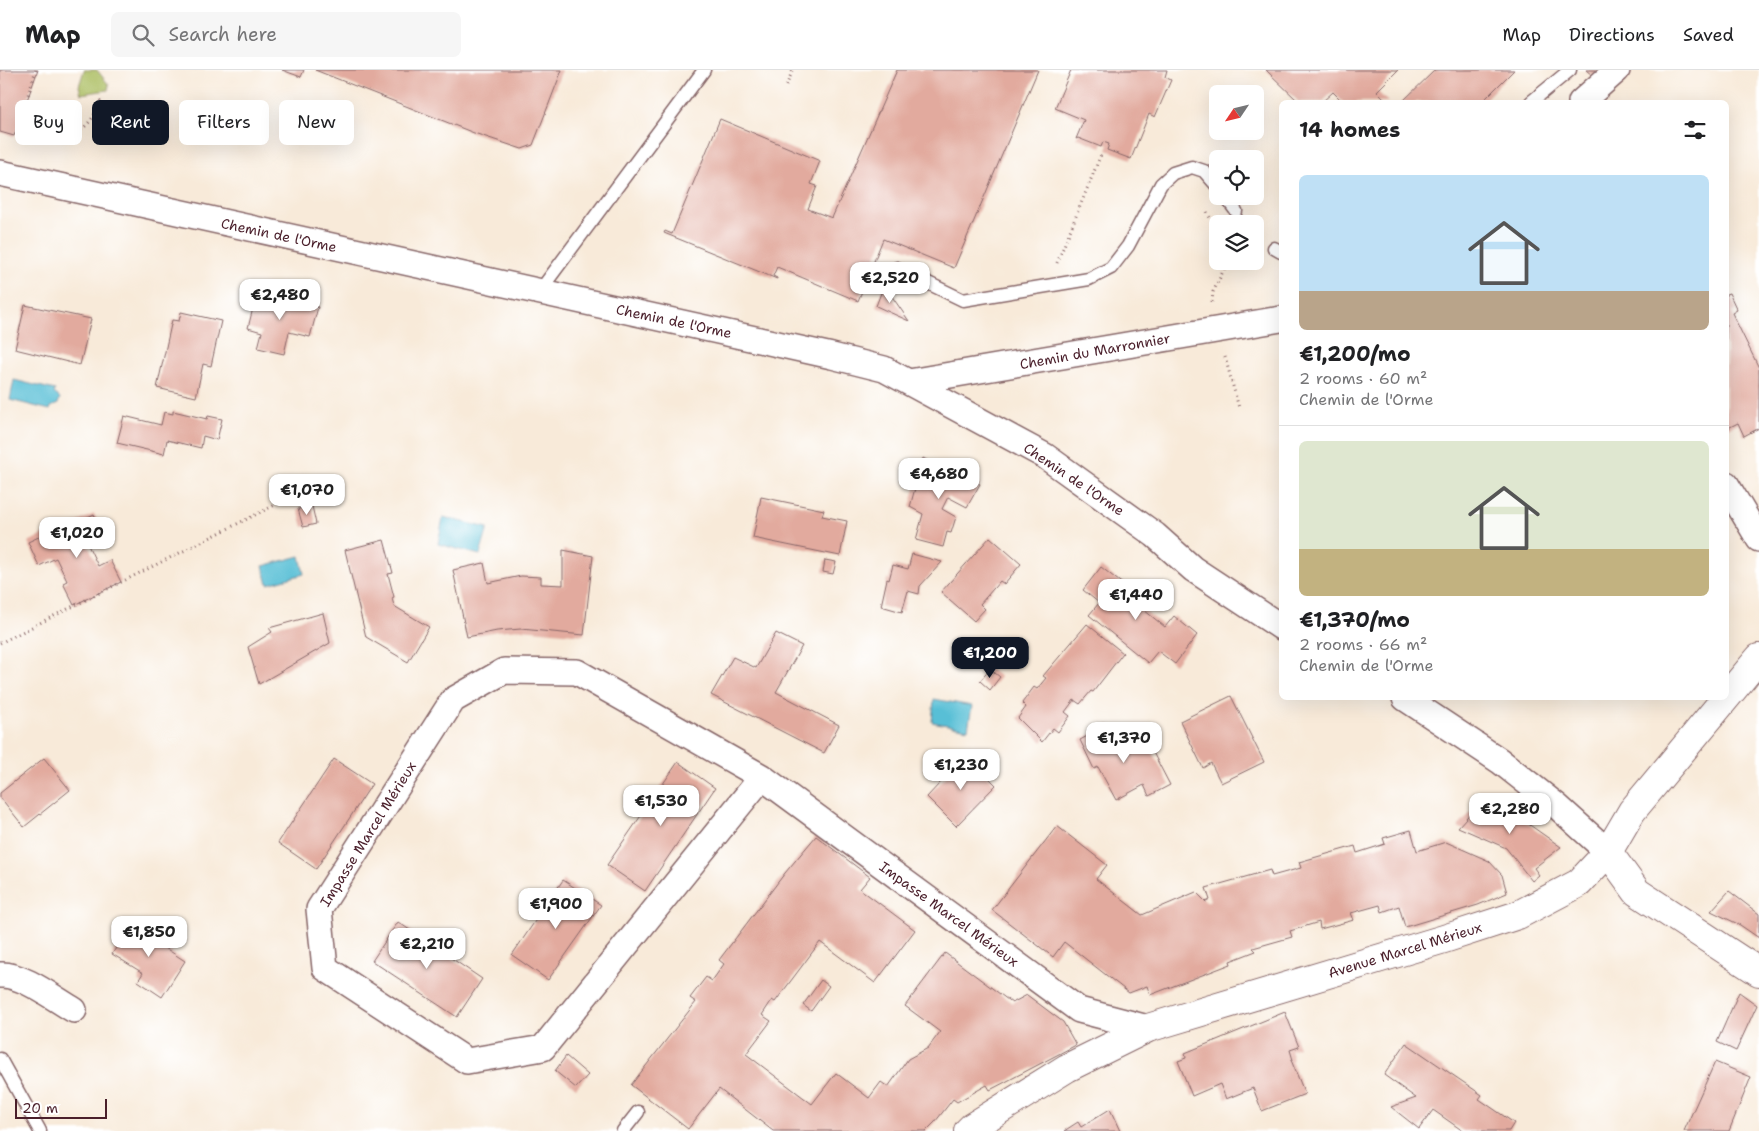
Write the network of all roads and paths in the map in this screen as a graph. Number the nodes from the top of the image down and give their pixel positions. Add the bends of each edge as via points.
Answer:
1 (36, 70) edge
2 (704, 70) edge
3 (792, 70) edge
4 (1570, 70) edge
5 (1617, 70) edge
6 (786, 86) dead end
7 (102, 96) dead end
8 (1533, 100) edge
9 (1584, 100) edge
10 (1102, 152) dead end
11 (0, 173) edge
12 (1209, 177) edge
13 (1232, 205) edge
14 (1236, 211) dead end
15 (896, 268) dead end
16 (1047, 286) junction
17 (539, 292) junction
18 (1279, 319) edge
19 (909, 382) junction
20 (1729, 489) edge
21 (284, 500) dead end
22 (1759, 539) edge
23 (1279, 626) edge
24 (0, 643) edge
25 (1759, 658) edge
26 (1729, 694) edge
27 (1407, 700) edge
28 (1724, 700) edge
29 (762, 777) junction
30 (1608, 852) junction
31 (1759, 972) edge
32 (0, 975) edge
33 (74, 1010) dead end
34 (1148, 1028) junction
35 (0, 1059) edge
36 (638, 1112) dead end
37 (40, 1131) edge
38 (623, 1131) edge
39 (968, 1131) edge

1 - 7 path via 22,114 73,134 88,125
2 - 17 lane
3 - 6 path
4 - 8 lane
5 - 9 street
10 - 16 path
11 - 17 street, Chemin de l'Orme
12 - 16 lane via 1192,167 1173,173 1161,184 1128,246 1111,268 1089,279
13 - 14 lane
15 - 16 lane via 963,300
17 - 19 street, Chemin de l'Orme via 832,356 884,369
18 - 19 street, Chemin du Marronnier
19 - 23 street, Chemin de l'Orme via 1045,456 1155,535 1192,569
20 - 22 street
21 - 24 path
25 - 26 main road, Avenue Marcel Mérieux
27 - 30 street via 1500,761
28 - 30 main road, Avenue Marcel Mérieux via 1632,812
29 - 29 street, Impasse Marcel Mérieux via 576,672 504,671 453,700 319,908 325,968 467,1061 543,1048
29 - 34 street, Impasse Marcel Mérieux via 1080,1010
30 - 31 main road via 1637,892
30 - 34 main road, Avenue Marcel Mérieux via 1579,883 1518,915
32 - 33 street via 32,985
34 - 39 main road, Avenue Marcel Mérieux via 1067,1068
35 - 37 lane
36 - 38 lane

